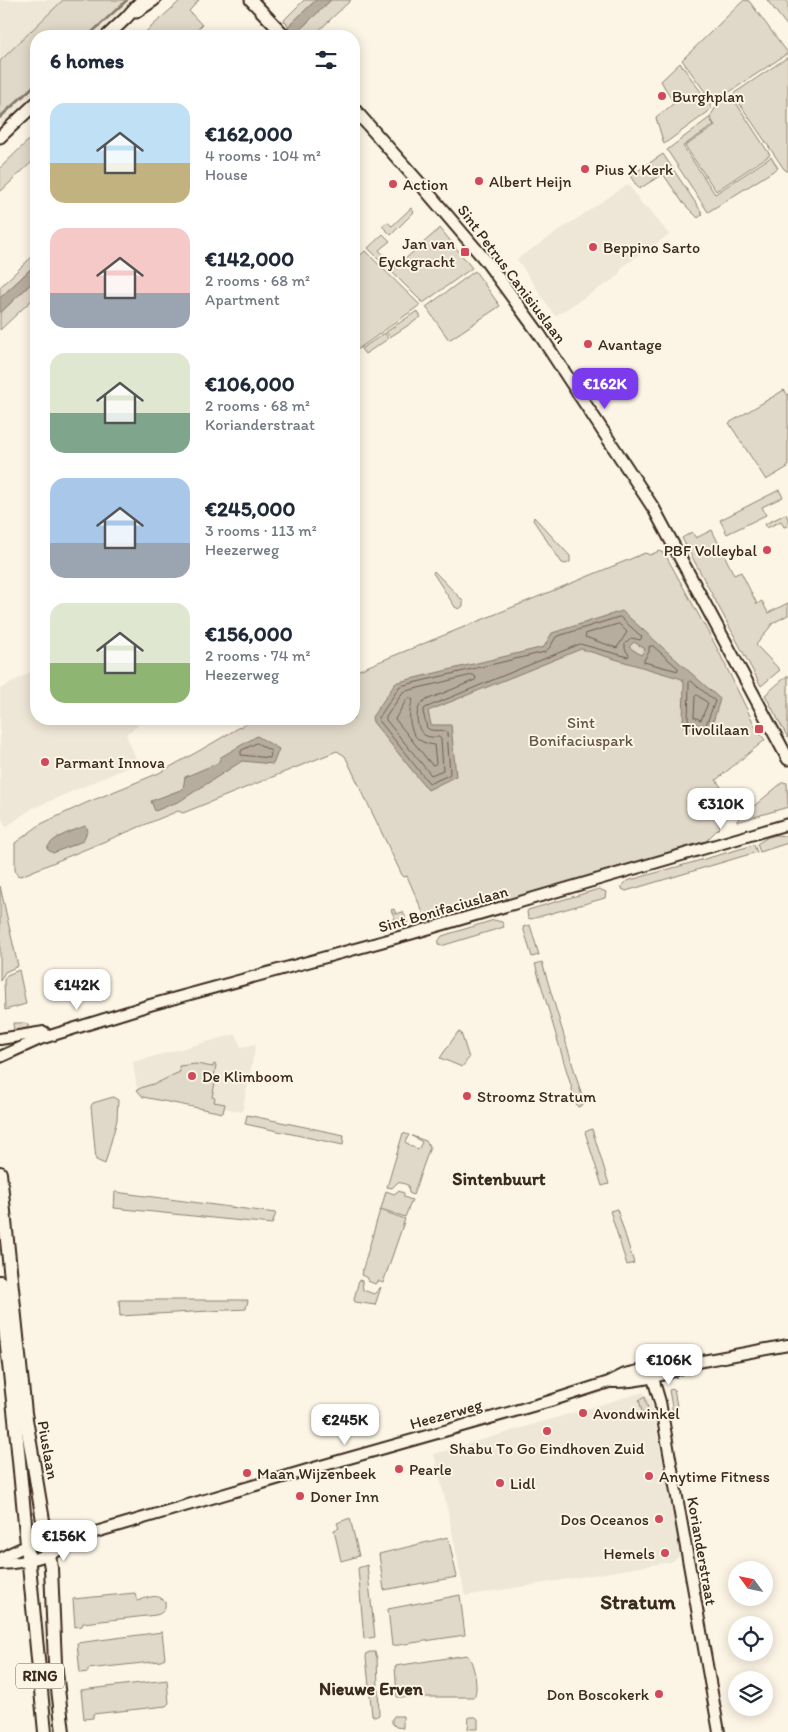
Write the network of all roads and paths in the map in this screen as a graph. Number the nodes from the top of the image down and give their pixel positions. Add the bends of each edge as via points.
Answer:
1 (142, 0) edge
2 (154, 0) edge
3 (251, 0) edge
4 (126, 18) junction
5 (113, 30) edge
6 (279, 30) edge
7 (30, 109) edge
8 (360, 116) edge
9 (0, 137) edge
10 (788, 759) edge
11 (788, 824) edge
12 (106, 1019) junction
13 (0, 1039) edge
14 (0, 1056) edge
15 (0, 1173) edge
16 (0, 1282) edge
17 (788, 1346) edge
18 (652, 1372) junction
19 (89, 1534) junction
20 (46, 1541) junction
21 (26, 1546) junction
22 (48, 1554) junction
23 (0, 1559) edge
24 (27, 1560) junction
25 (0, 1564) edge
26 (45, 1732) edge
27 (63, 1732) edge
28 (719, 1732) edge

1 - 4 main road
2 - 4 main road
3 - 6 main road
4 - 5 main road
7 - 9 main road
8 - 10 main road, Sint Petrus Canisiuslaan via 486,261 545,342 654,509
11 - 12 street, Sint Bonifaciuslaan via 416,933
12 - 13 street, Sint Bonifaciuslaan
12 - 14 street, Sint Bonifaciuslaan via 31,1042
15 - 20 main road, Piuslaan / RING via 25,1413
16 - 21 main road, Piuslaan / RING
17 - 18 street, Heezerweg via 692,1363 676,1362
18 - 19 street, Heezerweg via 625,1374 610,1382 550,1400
18 - 28 street, Korianderstraat
19 - 20 street, Heezerweg
19 - 22 street, Heezerweg
20 - 21 street, Heezerweg
20 - 22 main road, Piuslaan / RING
21 - 23 street, Heezerweg
21 - 24 main road, Piuslaan / RING
22 - 24 street, Heezerweg
22 - 27 main road, Piuslaan / RING
24 - 25 street, Heezerweg
24 - 26 main road, Piuslaan / RING

